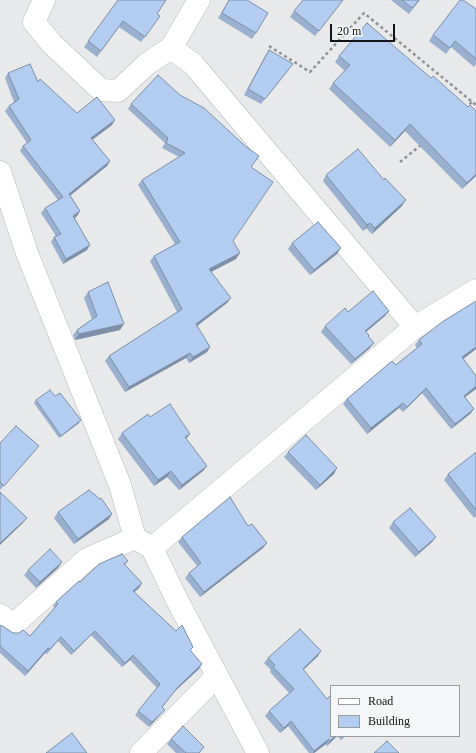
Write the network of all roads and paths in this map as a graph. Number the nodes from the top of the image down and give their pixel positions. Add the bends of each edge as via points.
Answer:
1 (44, 0) edge
2 (199, 0) edge
3 (269, 46) dead end
4 (171, 48) junction
5 (472, 102) junction
6 (476, 105) edge
7 (460, 112) edge
8 (424, 142) edge
9 (400, 162) dead end
10 (0, 172) edge
11 (476, 290) edge
12 (415, 327) junction
13 (143, 543) junction
14 (0, 615) edge
15 (217, 676) junction
16 (141, 753) edge
17 (258, 753) edge

1 - 4 street via 34,22 52,44 101,90 118,91 148,64
2 - 4 street
3 - 5 path via 310,72 364,13
4 - 12 street via 193,64
5 - 6 path
5 - 7 path
8 - 9 path
10 - 13 street via 27,253
11 - 12 street
12 - 13 street
13 - 14 street via 87,559 13,625
13 - 15 street
15 - 16 street
15 - 17 street

